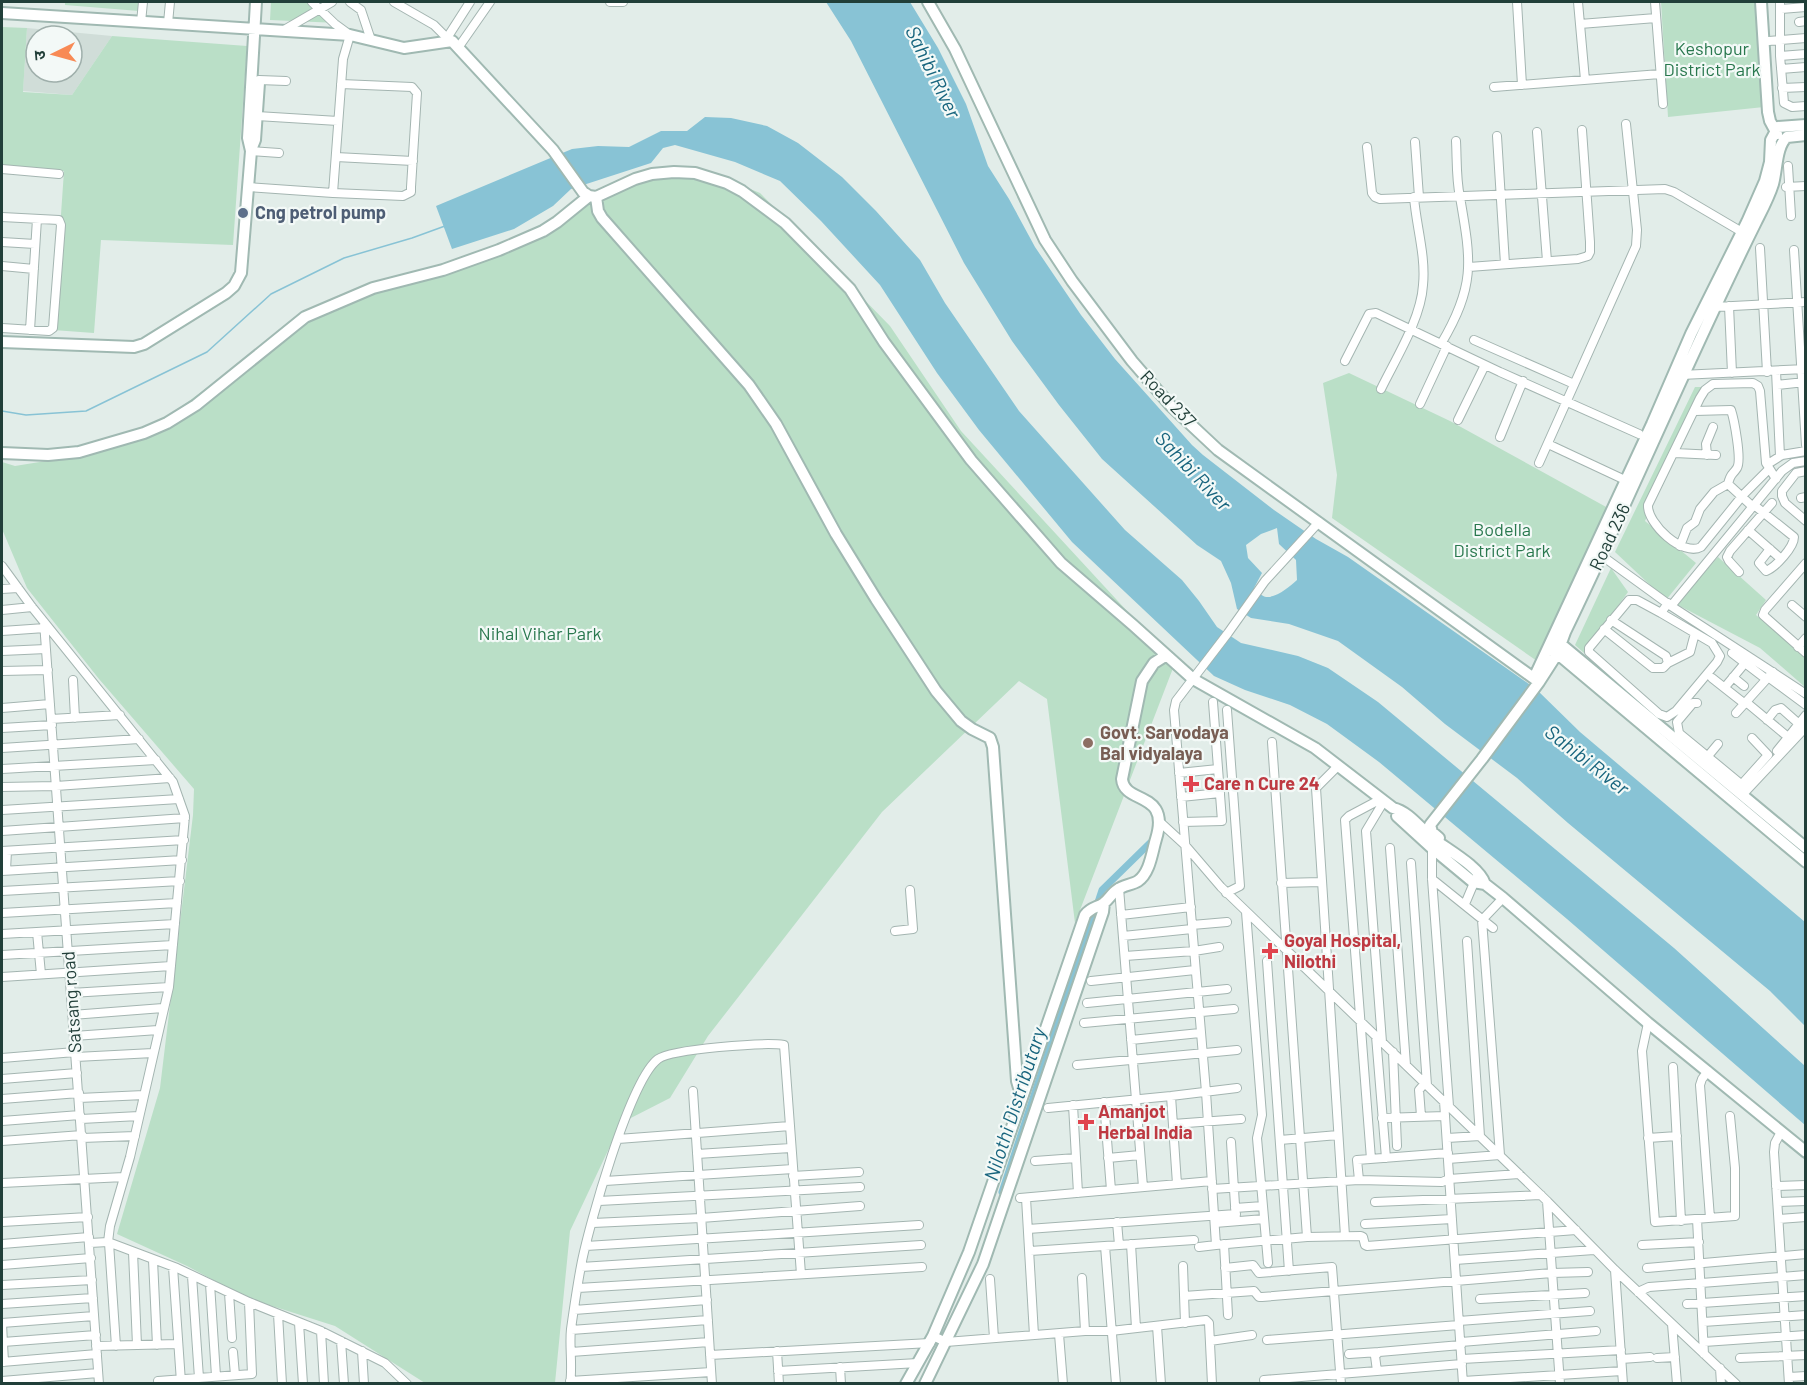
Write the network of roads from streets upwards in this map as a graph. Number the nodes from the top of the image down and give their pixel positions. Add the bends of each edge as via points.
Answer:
1 (143, 2) edge
2 (170, 2) edge
3 (256, 2) edge
4 (264, 2) edge
5 (312, 2) edge
6 (332, 2) edge
7 (350, 2) edge
8 (394, 2) edge
9 (470, 2) edge
10 (490, 2) edge
11 (610, 2) edge
12 (623, 2) edge
13 (928, 2) edge
14 (1517, 2) edge
15 (1578, 2) edge
16 (1654, 2) edge
17 (1761, 2) edge
18 (1768, 2) edge
19 (1780, 5) edge
20 (1806, 7) edge
21 (319, 8) junction
22 (2, 13) edge
23 (1656, 18) junction
24 (141, 22) junction
25 (168, 23) junction
26 (1580, 24) junction
27 (258, 30) junction
28 (283, 31) junction
29 (350, 35) junction
30 (1806, 38) edge
31 (371, 40) junction
32 (1781, 40) junction
33 (1769, 41) junction
34 (452, 42) junction
35 (1806, 54) edge
36 (1780, 56) junction
37 (1806, 67) edge
38 (1781, 69) junction
39 (1660, 74) junction
40 (259, 80) junction
41 (1585, 80) junction
42 (286, 81) dead end
43 (341, 84) junction
44 (1522, 85) junction
45 (1494, 87) dead end
46 (1806, 87) edge
47 (1782, 88) junction
48 (1663, 104) dead end
49 (1806, 106) edge
50 (257, 116) junction
51 (338, 121) junction
52 (1626, 124) dead end
53 (1806, 125) edge
54 (1582, 130) dead end
55 (1537, 132) dead end
56 (1783, 133) junction
57 (1806, 135) edge
58 (1497, 136) dead end
59 (1456, 141) dead end
60 (1415, 142) dead end
61 (1367, 147) dead end
62 (250, 151) junction
63 (279, 153) dead end
64 (336, 157) junction
65 (413, 161) junction
66 (1788, 166) dead end
67 (2, 169) edge
68 (59, 174) dead end
69 (1806, 186) edge
70 (248, 187) junction
71 (1787, 187) junction
72 (1632, 189) junction
73 (1586, 191) junction
74 (1542, 192) junction
75 (333, 193) junction
76 (1501, 194) junction
77 (590, 195) junction
78 (1459, 195) junction
79 (1417, 197) junction
80 (1791, 216) dead end
81 (2, 217) edge
82 (37, 219) junction
83 (1742, 232) junction
84 (2, 242) edge
85 (35, 244) junction
86 (1760, 248) dead end
87 (1794, 250) dead end
88 (1547, 261) junction
89 (1505, 264) junction
90 (2, 266) edge
91 (1469, 267) junction
92 (33, 268) junction
93 (1801, 302) edge
94 (1763, 304) junction
95 (1729, 306) junction
96 (1714, 307) junction
97 (2, 328) edge
98 (1410, 328) junction
99 (30, 330) junction
100 (1474, 340) dead end
101 (2, 342) edge
102 (1444, 345) junction
103 (1345, 362) dead end
104 (1485, 365) junction
105 (1803, 370) edge
106 (1772, 371) junction
107 (1679, 374) junction
108 (1708, 374) junction
109 (1732, 374) junction
110 (1523, 381) junction
111 (1803, 382) edge
112 (1574, 384) junction
113 (1777, 385) junction
114 (1709, 386) junction
115 (1381, 389) dead end
116 (1567, 401) junction
117 (1419, 404) dead end
118 (1778, 406) junction
119 (1765, 407) dead end
120 (1695, 411) junction
121 (1458, 420) dead end
122 (1805, 424) edge
123 (1713, 428) dead end
124 (1639, 434) dead end
125 (1500, 437) dead end
126 (1548, 444) junction
127 (1806, 445) edge
128 (1806, 451) edge
129 (2, 453) edge
130 (1675, 453) junction
131 (1780, 456) junction
132 (1806, 461) edge
133 (1539, 463) dead end
134 (1770, 465) junction
135 (1806, 471) edge
136 (1776, 478) junction
137 (1625, 480) junction
138 (1728, 484) junction
139 (1741, 497) junction
140 (1772, 503) dead end
141 (1753, 506) junction
142 (1763, 512) junction
143 (1806, 521) edge
144 (1318, 522) junction
145 (1748, 530) junction
146 (1680, 546) junction
147 (1770, 549) junction
148 (1598, 552) junction
149 (1780, 558) junction
150 (1806, 563) edge
151 (2, 568) edge
152 (1739, 572) dead end
153 (18, 588) junction
154 (2, 589) edge
155 (1669, 604) junction
156 (1792, 605) dead end
157 (32, 607) junction
158 (2, 610) edge
159 (1661, 613) junction
160 (1806, 617) edge
161 (1611, 620) junction
162 (44, 625) junction
163 (1604, 629) junction
164 (2, 631) edge
165 (1695, 633) junction
166 (1806, 638) edge
167 (1555, 646) junction
168 (1798, 646) junction
169 (46, 649) junction
170 (2, 651) edge
171 (1732, 653) dead end
172 (1806, 654) edge
173 (1166, 656) junction
174 (1668, 663) junction
175 (1745, 663) junction
176 (48, 670) junction
177 (2, 671) edge
178 (1196, 675) junction
179 (1769, 676) junction
180 (1733, 677) junction
181 (1712, 678) dead end
182 (73, 680) dead end
183 (1535, 682) junction
184 (1744, 686) dead end
185 (1725, 687) junction
186 (1806, 694) edge
187 (1213, 702) dead end
188 (1697, 703) dead end
189 (1745, 703) junction
190 (50, 704) junction
191 (1806, 705) edge
192 (2, 708) edge
193 (1227, 710) dead end
194 (1736, 713) dead end
195 (120, 715) junction
196 (1806, 715) edge
197 (75, 718) junction
198 (1767, 720) junction
199 (51, 722) junction
200 (1802, 726) edge
201 (2, 728) edge
202 (1788, 737) junction
203 (1752, 738) dead end
204 (139, 739) junction
205 (1272, 742) dead end
206 (1718, 744) dead end
207 (53, 745) junction
208 (2, 748) edge
209 (1777, 751) dead end
210 (1708, 756) junction
211 (156, 760) junction
212 (54, 765) junction
213 (1338, 766) junction
214 (2, 769) edge
215 (1218, 769) junction
216 (1179, 773) junction
217 (170, 778) junction
218 (56, 786) junction
219 (2, 787) edge
220 (1743, 790) junction
221 (1220, 793) junction
222 (1181, 797) junction
223 (179, 799) junction
224 (1382, 800) junction
225 (57, 806) junction
226 (2, 810) edge
227 (185, 818) junction
228 (1184, 822) junction
229 (1161, 823) junction
230 (59, 826) junction
231 (1426, 829) junction
232 (2, 831) edge
233 (184, 840) junction
234 (1185, 845) junction
235 (60, 848) junction
236 (1390, 848) dead end
237 (1432, 848) junction
238 (1806, 848) edge
239 (4, 851) edge
240 (182, 860) junction
241 (1806, 862) edge
242 (1411, 863) dead end
243 (62, 868) junction
244 (4, 870) edge
245 (1432, 879) junction
246 (1479, 880) junction
247 (180, 881) junction
248 (1321, 882) junction
249 (1281, 883) junction
250 (63, 888) junction
251 (1119, 888) junction
252 (910, 890) dead end
253 (2, 891) edge
254 (1226, 893) junction
255 (1503, 898) junction
256 (177, 903) junction
257 (1465, 904) junction
258 (1098, 905) junction
259 (1191, 907) junction
260 (65, 910) junction
261 (1246, 912) junction
262 (2, 914) edge
263 (1121, 915) junction
264 (1482, 920) junction
265 (1227, 922) dead end
266 (175, 924) junction
267 (1192, 927) junction
268 (1493, 928) dead end
269 (66, 931) junction
270 (895, 931) dead end
271 (38, 932) junction
272 (2, 934) edge
273 (1123, 936) junction
274 (1467, 941) dead end
275 (173, 945) junction
276 (1218, 947) dead end
277 (1286, 950) junction
278 (1194, 951) junction
279 (68, 952) junction
280 (39, 953) junction
281 (2, 954) edge
282 (1125, 956) junction
283 (1267, 962) dead end
284 (171, 966) junction
285 (1195, 970) junction
286 (69, 973) junction
287 (41, 975) junction
288 (1126, 976) junction
289 (2, 977) edge
290 (1091, 981) dead end
291 (169, 987) junction
292 (1227, 989) dead end
293 (1328, 990) junction
294 (1197, 992) junction
295 (71, 993) junction
296 (1128, 998) junction
297 (1087, 1003) dead end
298 (163, 1008) junction
299 (1234, 1009) dead end
300 (1198, 1012) junction
301 (72, 1015) junction
302 (1130, 1019) junction
303 (1360, 1021) junction
304 (1084, 1023) dead end
305 (1648, 1023) junction
306 (158, 1030) junction
307 (1200, 1033) junction
308 (74, 1036) junction
309 (1379, 1039) junction
310 (1131, 1040) junction
311 (1237, 1050) dead end
312 (1393, 1052) junction
313 (153, 1053) junction
314 (76, 1054) junction
315 (1202, 1054) junction
316 (2, 1058) edge
317 (1133, 1059) junction
318 (1077, 1065) dead end
319 (1406, 1065) junction
320 (1673, 1067) dead end
321 (1708, 1071) junction
322 (77, 1073) junction
323 (2, 1079) edge
324 (1426, 1084) junction
325 (1237, 1088) dead end
326 (693, 1091) dead end
327 (1206, 1092) junction
328 (144, 1095) junction
329 (79, 1096) junction
330 (1171, 1096) junction
331 (1022, 1098) junction
332 (1136, 1099) junction
333 (2, 1100) edge
334 (1104, 1102) junction
335 (1446, 1104) junction
336 (1073, 1105) junction
337 (1048, 1108) dead end
338 (139, 1116) junction
339 (1421, 1116) junction
340 (1445, 1116) junction
341 (1730, 1116) dead end
342 (81, 1117) junction
343 (1395, 1117) junction
344 (1383, 1118) junction
345 (1241, 1119) dead end
346 (2, 1121) edge
347 (1208, 1122) junction
348 (1173, 1124) junction
349 (790, 1126) junction
350 (1781, 1132) junction
351 (696, 1134) junction
352 (82, 1136) junction
353 (135, 1136) junction
354 (1338, 1136) junction
355 (1480, 1136) junction
356 (1677, 1136) junction
357 (1300, 1138) junction
358 (1447, 1138) junction
359 (1648, 1138) junction
360 (618, 1139) junction
361 (1280, 1140) junction
362 (2, 1141) edge
363 (1231, 1142) dead end
364 (1397, 1146) dead end
365 (792, 1148) junction
366 (1806, 1152) edge
367 (698, 1155) junction
368 (1140, 1155) junction
369 (1500, 1155) junction
370 (1448, 1156) junction
371 (1076, 1158) junction
372 (1108, 1158) junction
373 (1386, 1158) junction
374 (1371, 1159) junction
375 (1035, 1161) dead end
376 (793, 1173) junction
377 (859, 1173) dead end
378 (1519, 1174) junction
379 (699, 1175) junction
380 (124, 1177) junction
381 (85, 1178) junction
382 (1449, 1179) junction
383 (1359, 1180) junction
384 (605, 1181) junction
385 (1341, 1181) junction
386 (2, 1183) edge
387 (1177, 1184) junction
388 (1303, 1184) junction
389 (1212, 1185) junction
390 (1283, 1185) junction
391 (1806, 1185) edge
392 (860, 1186) dead end
393 (1262, 1186) junction
394 (1776, 1186) junction
395 (1143, 1187) junction
396 (1234, 1188) junction
397 (795, 1190) junction
398 (1111, 1190) junction
399 (1078, 1193) junction
400 (700, 1194) junction
401 (1544, 1198) junction
402 (1451, 1199) junction
403 (599, 1201) junction
404 (1806, 1201) edge
405 (1375, 1202) dead end
406 (1778, 1202) junction
407 (860, 1206) dead end
408 (1263, 1206) junction
409 (796, 1211) junction
410 (1236, 1214) junction
411 (88, 1217) junction
412 (1806, 1217) edge
413 (701, 1218) junction
414 (1710, 1218) junction
415 (1214, 1219) junction
416 (1264, 1219) junction
417 (1452, 1219) junction
418 (1779, 1219) junction
419 (1697, 1220) junction
420 (1681, 1221) junction
421 (2, 1222) edge
422 (1117, 1222) junction
423 (593, 1223) junction
424 (1365, 1224) dead end
425 (919, 1225) dead end
426 (1028, 1229) junction
427 (1576, 1230) junction
428 (1550, 1232) junction
429 (798, 1233) junction
430 (1345, 1236) junction
431 (1307, 1237) junction
432 (703, 1239) junction
433 (1287, 1239) junction
434 (89, 1240) junction
435 (1454, 1240) junction
436 (1266, 1241) junction
437 (109, 1242) junction
438 (1699, 1242) junction
439 (2, 1244) edge
440 (1131, 1244) junction
441 (921, 1245) dead end
442 (1119, 1245) junction
443 (1220, 1245) junction
444 (1642, 1245) dead end
445 (586, 1246) junction
446 (1105, 1246) junction
447 (1594, 1250) junction
448 (1030, 1251) junction
449 (133, 1252) junction
450 (1551, 1252) junction
451 (799, 1253) junction
452 (1806, 1254) edge
453 (1781, 1256) junction
454 (91, 1258) junction
455 (153, 1260) junction
456 (704, 1260) junction
457 (1455, 1260) junction
458 (1268, 1263) dead end
459 (1700, 1263) junction
460 (2, 1265) edge
461 (1183, 1266) dead end
462 (173, 1267) junction
463 (581, 1267) junction
464 (922, 1267) dead end
465 (1226, 1268) junction
466 (1647, 1268) dead end
467 (1615, 1270) junction
468 (1288, 1271) junction
469 (1588, 1272) dead end
470 (1552, 1273) junction
471 (801, 1274) junction
472 (1806, 1275) edge
473 (192, 1276) junction
474 (1783, 1276) junction
475 (1082, 1278) dead end
476 (990, 1279) dead end
477 (92, 1280) junction
478 (705, 1280) junction
479 (1456, 1281) junction
480 (1701, 1283) junction
481 (210, 1284) junction
482 (2, 1286) edge
483 (578, 1288) junction
484 (1638, 1292) junction
485 (229, 1293) junction
486 (1334, 1293) junction
487 (1585, 1293) dead end
488 (1226, 1294) junction
489 (1554, 1294) junction
490 (1184, 1296) junction
491 (1806, 1296) edge
492 (1784, 1297) junction
493 (93, 1298) junction
494 (1480, 1299) dead end
495 (707, 1300) junction
496 (249, 1302) junction
497 (1702, 1303) junction
498 (2, 1304) edge
499 (1687, 1304) dead end
500 (574, 1310) junction
501 (1590, 1311) dead end
502 (1555, 1313) junction
503 (278, 1314) junction
504 (1785, 1315) junction
505 (1806, 1315) edge
506 (94, 1316) junction
507 (1228, 1316) dead end
508 (708, 1320) junction
509 (299, 1323) junction
510 (1185, 1323) junction
511 (1459, 1323) junction
512 (1702, 1323) junction
513 (2, 1324) edge
514 (1672, 1324) junction
515 (1157, 1326) junction
516 (1136, 1328) junction
517 (571, 1330) junction
518 (321, 1331) junction
519 (1085, 1331) junction
520 (1112, 1331) junction
521 (1596, 1331) dead end
522 (1337, 1333) junction
523 (1059, 1334) junction
524 (1556, 1334) junction
525 (96, 1335) junction
526 (1034, 1335) junction
527 (1252, 1335) dead end
528 (1806, 1335) edge
529 (1787, 1336) junction
530 (232, 1338) dead end
531 (994, 1338) junction
532 (938, 1340) junction
533 (1268, 1340) dead end
534 (341, 1341) junction
535 (1210, 1341) junction
536 (3, 1342) edge
537 (709, 1342) junction
538 (1704, 1342) junction
539 (1461, 1343) junction
540 (178, 1344) junction
541 (137, 1345) junction
542 (157, 1345) junction
543 (116, 1346) junction
544 (97, 1350) junction
545 (1621, 1350) junction
546 (362, 1351) junction
547 (777, 1351) junction
548 (233, 1352) dead end
549 (571, 1352) junction
550 (1379, 1352) junction
551 (710, 1354) junction
552 (1349, 1354) dead end
553 (1704, 1354) junction
554 (1558, 1355) junction
555 (1806, 1355) edge
556 (1788, 1356) junction
557 (1675, 1357) junction
558 (1740, 1358) dead end
559 (1621, 1359) junction
560 (1462, 1361) junction
561 (3, 1362) edge
562 (918, 1363) junction
563 (840, 1367) junction
564 (1720, 1368) junction
565 (778, 1371) junction
566 (1377, 1371) junction
567 (1622, 1371) junction
568 (711, 1372) junction
569 (98, 1373) junction
570 (235, 1375) junction
571 (216, 1376) junction
572 (1806, 1376) edge
573 (199, 1378) junction
574 (667, 1379) edge
575 (1340, 1379) edge
576 (1264, 1380) dead end
577 (1559, 1380) edge
578 (1789, 1380) edge
579 (2, 1381) edge
580 (158, 1381) dead end
581 (181, 1381) edge
582 (570, 1382) edge
583 (1463, 1382) edge
584 (99, 1383) edge
585 (282, 1383) edge
586 (303, 1383) edge
587 (324, 1383) edge
588 (344, 1383) edge
589 (364, 1383) edge
590 (407, 1383) edge
591 (712, 1383) edge
592 (779, 1383) edge
593 (841, 1383) edge
594 (906, 1383) edge
595 (925, 1383) edge
596 (1062, 1383) edge
597 (1116, 1383) edge
598 (1161, 1383) edge
599 (1212, 1383) edge
600 (1623, 1383) edge
601 (1677, 1383) edge
602 (1721, 1383) edge
603 (1734, 1383) edge

1 - 24 street
2 - 25 street
3 - 27 street
4 - 27 street
5 - 21 street
6 - 21 street
7 - 31 street via 361,10
8 - 34 street via 434,25
9 - 34 street
10 - 34 street
11 - 12 street
13 - 144 street, Road 237 via 955,49 1045,240 1102,322 1172,406 1218,450
14 - 44 street
15 - 26 street
16 - 23 street
17 - 56 street via 1768,112
18 - 33 street, Road 236
19 - 20 street
19 - 32 street
21 - 28 street
21 - 29 street
22 - 24 street
23 - 26 street
23 - 39 street
24 - 25 street
25 - 27 street
26 - 41 street
27 - 28 street
27 - 40 street
27 - 62 street
28 - 29 street
29 - 31 street
29 - 43 street
30 - 32 street
31 - 34 street via 404,48
32 - 33 street
32 - 36 street
33 - 56 street, Road 236 via 1773,107
34 - 77 street
35 - 36 street
36 - 38 street
37 - 38 street
38 - 47 street
39 - 41 street
39 - 48 street
40 - 42 street
40 - 50 street
41 - 44 street
43 - 51 street
43 - 65 street via 415,89
44 - 45 street
46 - 47 street
47 - 49 street via 1787,106
50 - 51 street
50 - 62 street
51 - 64 street
52 - 72 street
53 - 56 street
54 - 73 street
55 - 74 street
56 - 57 street
56 - 83 street via 1771,140 1765,182
56 - 96 street, Road 236 via 1773,185
58 - 76 street
59 - 78 street
60 - 79 street
61 - 79 street via 1375,198
62 - 63 street
62 - 70 street
64 - 65 street
64 - 75 street
65 - 75 street via 408,196
66 - 71 street
67 - 68 street
69 - 71 street
70 - 75 street
70 - 101 street via 241,273 225,293 134,347
71 - 80 street
72 - 73 street
72 - 83 street via 1674,192
72 - 112 street via 1636,246
73 - 74 street
73 - 88 street via 1588,256
74 - 76 street
74 - 88 street
76 - 78 street
76 - 89 street
77 - 129 street via 543,231 499,250 373,288 305,317 196,405 167,423 79,452
77 - 173 street via 646,175 695,173 742,191 785,224 850,289 971,460 1037,537
77 - 331 street via 602,218 756,395 842,544 936,691 961,721 990,738 1017,1080
78 - 79 street
78 - 91 street
79 - 98 street via 1423,285
81 - 82 street
82 - 85 street
82 - 99 street via 58,220 61,225 53,328
83 - 107 street via 1694,329
84 - 85 street
85 - 92 street
86 - 94 street
87 - 93 street
88 - 89 street
89 - 91 street
90 - 92 street
91 - 102 street via 1459,311
92 - 99 street
93 - 94 street
93 - 105 street
94 - 95 street
94 - 106 street
95 - 96 street
95 - 109 street
96 - 107 street, Road 236
97 - 99 street
98 - 102 street
98 - 103 street via 1376,313 1369,314
98 - 115 street
100 - 112 street
102 - 104 street
102 - 117 street
104 - 110 street
104 - 121 street
105 - 106 street
105 - 111 street
106 - 109 street
106 - 113 street
107 - 108 street
107 - 137 street
107 - 148 street, Road 236
108 - 109 street
108 - 114 street
110 - 116 street
110 - 125 street
111 - 113 street
111 - 122 street
112 - 116 street
113 - 118 street
114 - 120 street
114 - 134 street via 1758,386 1765,457
116 - 124 street
116 - 126 street
118 - 119 street
118 - 131 street
120 - 130 street
120 - 138 street via 1731,410 1739,449 1737,468 1730,474
122 - 127 street
123 - 130 street via 1706,444 1711,455
126 - 133 street
126 - 137 street
128 - 131 street
130 - 146 street via 1648,510 1657,526
131 - 134 street
132 - 136 street via 1789,465
134 - 136 street
134 - 139 street
135 - 143 street via 1797,473 1782,491 1785,503
136 - 141 street
137 - 148 street
138 - 139 street
138 - 146 street via 1714,492 1700,509
139 - 141 street
139 - 146 street via 1701,547 1691,550
140 - 142 street
141 - 142 street
141 - 155 street
142 - 145 street
142 - 149 street via 1794,537
144 - 178 street via 1265,581
144 - 183 street, Road 237
145 - 147 street
145 - 152 street via 1727,557
147 - 149 street
147 - 149 street via 1760,566 1769,571
148 - 155 street
148 - 167 street, Road 236 via 1565,632
150 - 168 street via 1763,615
151 - 153 street
153 - 154 street
153 - 157 street
155 - 159 street
155 - 179 street
156 - 160 street
157 - 158 street
157 - 162 street
159 - 161 street via 1637,600 1629,600
159 - 165 street
161 - 163 street
161 - 174 street via 1666,656
162 - 164 street
162 - 169 street, Satsang road
162 - 195 street
163 - 165 street via 1589,652 1663,717 1676,711 1720,656 1712,643
163 - 174 street via 1653,668 1663,668
165 - 174 street via 1690,652
166 - 168 street
167 - 183 street, Road 236
167 - 220 street
168 - 172 street
169 - 170 street
169 - 176 street, Satsang road
171 - 175 street
173 - 178 street
173 - 229 street via 1154,663 1142,681 1122,779 1127,789 1155,808
175 - 179 street
175 - 180 street
176 - 177 street
176 - 190 street, Satsang road
178 - 213 street
178 - 216 street via 1176,701 1174,710
179 - 186 street
179 - 189 street
179 - 191 street
180 - 184 street
180 - 185 street
181 - 185 street
182 - 197 street
183 - 231 street, Road 236
185 - 189 street
187 - 215 street
188 - 210 street via 1677,722 1677,728
189 - 194 street
189 - 198 street
190 - 192 street
190 - 199 street, Satsang road
193 - 254 street via 1240,886
195 - 197 street
195 - 204 street
196 - 200 street
197 - 199 street
198 - 200 street via 1781,708
198 - 202 street
199 - 201 street
199 - 207 street, Satsang road
200 - 202 street
200 - 220 street
202 - 209 street
203 - 220 street via 1768,755
204 - 207 street
204 - 211 street
205 - 249 street
206 - 210 street
207 - 208 street
207 - 212 street, Satsang road
210 - 220 street
211 - 212 street
211 - 217 street
212 - 214 street
212 - 218 street, Satsang road
213 - 224 street
213 - 248 street via 1316,789
215 - 216 street
215 - 221 street
216 - 222 street
217 - 218 street
217 - 223 street
218 - 219 street
218 - 225 street, Satsang road
220 - 238 street
220 - 241 street
221 - 222 street
221 - 228 street via 1222,821
222 - 228 street
223 - 225 street
223 - 227 street
224 - 231 street via 1397,816
224 - 303 street via 1345,820
224 - 309 street via 1366,831
225 - 226 street
225 - 230 street, Satsang road
227 - 230 street
227 - 233 street
228 - 234 street
229 - 234 street
229 - 251 street via 1146,872 1137,882
230 - 232 street
230 - 235 street, Satsang road
231 - 237 street
231 - 246 street
233 - 235 street
233 - 240 street
234 - 254 street
234 - 259 street
235 - 239 street
235 - 243 street, Satsang road
236 - 319 street
237 - 245 street
237 - 246 street
239 - 244 street
240 - 243 street
240 - 247 street
242 - 324 street
243 - 244 street
243 - 250 street, Satsang road
245 - 257 street
245 - 335 street
246 - 255 street
246 - 257 street
247 - 250 street
247 - 256 street
248 - 249 street
248 - 293 street
249 - 277 street
250 - 253 street
250 - 260 street, Satsang road
251 - 258 street
251 - 263 street
252 - 270 street via 913,929
254 - 261 street
255 - 264 street
255 - 305 street
256 - 260 street
256 - 266 street
257 - 264 street
258 - 331 street via 1082,922
258 - 532 street via 1103,912 983,1264
259 - 263 street
259 - 267 street
260 - 262 street
260 - 269 street, Satsang road
261 - 277 street
261 - 393 street via 1262,1115 1257,1138
263 - 273 street
264 - 268 street
264 - 369 street
265 - 267 street
266 - 269 street
266 - 275 street
267 - 273 street
267 - 278 street
269 - 271 street
269 - 279 street, Satsang road
271 - 272 street
271 - 280 street
273 - 282 street
274 - 355 street
275 - 279 street
275 - 284 street
276 - 278 street
277 - 293 street
277 - 357 street
278 - 282 street
278 - 285 street
279 - 280 street
279 - 286 street, Satsang road
280 - 281 street
280 - 287 street
282 - 288 street
283 - 361 street
284 - 286 street
284 - 291 street
285 - 288 street
285 - 294 street
286 - 287 street
286 - 295 street, Satsang road
287 - 289 street
288 - 290 street
288 - 296 street
291 - 295 street
291 - 298 street
292 - 294 street
293 - 303 street
293 - 354 street
294 - 296 street
294 - 300 street
295 - 301 street, Satsang road
296 - 297 street
296 - 302 street
298 - 301 street
298 - 306 street
299 - 300 street
300 - 302 street
300 - 307 street
301 - 308 street, Satsang road
302 - 304 street
302 - 310 street
303 - 309 street
303 - 374 street
305 - 321 street
305 - 359 street via 1642,1051
306 - 308 street
306 - 313 street
307 - 310 street
307 - 315 street
308 - 314 street, Satsang road
309 - 312 street
309 - 344 street
310 - 317 street
311 - 315 street
312 - 319 street
312 - 343 street
313 - 314 street
313 - 328 street
314 - 316 street
314 - 322 street, Satsang road
315 - 317 street
315 - 327 street
317 - 318 street
317 - 332 street
319 - 324 street
320 - 356 street
321 - 350 street
321 - 414 street via 1700,1085
322 - 323 street
322 - 329 street, Satsang road
324 - 335 street
324 - 339 street via 1419,1090
325 - 327 street
326 - 351 street
327 - 330 street
327 - 347 street
328 - 329 street
328 - 338 street
329 - 333 street
329 - 342 street, Satsang road
330 - 332 street
330 - 348 street
331 - 532 street
332 - 334 street
332 - 368 street
334 - 336 street
334 - 372 street
335 - 340 street
335 - 355 street
336 - 337 street
336 - 371 street
338 - 342 street
338 - 353 street
339 - 340 street
339 - 343 street
340 - 358 street
341 - 414 street via 1736,1214
342 - 346 street
342 - 352 street, Satsang road
343 - 344 street
343 - 364 street
344 - 373 street
345 - 347 street
347 - 348 street
347 - 389 street
348 - 387 street
349 - 351 street
349 - 360 street via 784,1045 716,1048 659,1058 638,1088
349 - 365 street
350 - 366 street
350 - 394 street via 1774,1147
351 - 360 street
351 - 367 street
352 - 353 street
352 - 362 street
352 - 381 street, Satsang road
353 - 380 street
354 - 357 street
354 - 385 street
355 - 358 street
355 - 369 street
356 - 359 street
356 - 420 street
357 - 361 street
357 - 388 street
358 - 370 street
359 - 420 street via 1654,1221
360 - 384 street
361 - 390 street
363 - 396 street
365 - 367 street
365 - 376 street
367 - 379 street
368 - 372 street
368 - 395 street
369 - 370 street
369 - 378 street
370 - 373 street
370 - 382 street
371 - 375 street
371 - 399 street
372 - 398 street
373 - 374 street
374 - 383 street via 1357,1160
376 - 377 street
376 - 379 street
376 - 397 street
378 - 382 street
378 - 401 street
379 - 384 street
379 - 400 street
380 - 381 street
380 - 437 street
381 - 386 street
381 - 411 street, Satsang road
382 - 383 street
382 - 402 street
383 - 385 street
384 - 403 street
385 - 388 street
385 - 430 street
387 - 389 street
387 - 395 street
388 - 390 street
388 - 431 street
389 - 396 street
389 - 415 street
390 - 393 street
390 - 433 street
391 - 394 street
392 - 397 street
393 - 396 street
393 - 408 street
394 - 406 street
395 - 398 street
396 - 410 street
397 - 400 street
397 - 409 street
398 - 399 street
399 - 426 street via 1023,1198
400 - 403 street
400 - 413 street
401 - 402 street
401 - 427 street
401 - 428 street
402 - 405 street
402 - 417 street
403 - 423 street
404 - 406 street
406 - 418 street
407 - 409 street
408 - 410 street
408 - 416 street
409 - 413 street
409 - 429 street
410 - 415 street
410 - 416 street
411 - 421 street
411 - 434 street, Satsang road
412 - 418 street
413 - 423 street
413 - 432 street
414 - 419 street
415 - 422 street
415 - 443 street
416 - 436 street
417 - 424 street
417 - 435 street
418 - 453 street
419 - 420 street
419 - 438 street
422 - 426 street
422 - 442 street
423 - 445 street
425 - 429 street
426 - 448 street
427 - 428 street
427 - 447 street
428 - 435 street
428 - 450 street
429 - 432 street
429 - 451 street
430 - 431 street
430 - 435 street via 1363,1237 1367,1246
431 - 433 street
432 - 445 street
432 - 456 street
433 - 436 street
433 - 468 street
434 - 437 street
434 - 439 street
434 - 454 street, Satsang road
435 - 457 street
436 - 443 street
436 - 458 street
437 - 449 street
437 - 543 street
438 - 444 street
438 - 459 street
440 - 442 street
440 - 443 street
440 - 516 street
441 - 451 street
442 - 446 street
443 - 465 street
445 - 463 street
446 - 448 street
446 - 520 street
447 - 450 street
447 - 467 street
448 - 526 street
449 - 455 street
449 - 541 street
450 - 457 street
450 - 470 street
451 - 456 street
451 - 471 street
452 - 453 street
453 - 459 street
453 - 474 street
454 - 460 street
454 - 477 street, Satsang road
455 - 462 street
455 - 542 street
456 - 463 street
456 - 478 street
457 - 479 street
459 - 466 street
459 - 480 street
461 - 490 street
462 - 473 street
462 - 540 street
463 - 483 street
464 - 471 street
465 - 468 street via 1253,1265 1259,1273
465 - 488 street
467 - 484 street
467 - 545 street
468 - 486 street via 1332,1267
469 - 470 street
470 - 479 street
470 - 489 street
471 - 478 street
472 - 474 street
473 - 481 street
473 - 573 street
474 - 480 street
474 - 492 street
475 - 519 street
476 - 531 street
477 - 482 street
477 - 493 street, Satsang road
478 - 483 street
478 - 495 street
479 - 486 street
479 - 511 street
480 - 484 street via 1649,1287
480 - 497 street
481 - 485 street
481 - 571 street
483 - 500 street
484 - 514 street
485 - 496 street
485 - 530 street
486 - 488 street via 1262,1298 1254,1291
486 - 522 street
487 - 489 street
488 - 490 street
488 - 507 street
489 - 494 street
489 - 502 street
490 - 510 street
491 - 492 street
492 - 497 street
492 - 504 street
493 - 498 street
493 - 506 street, Satsang road
495 - 500 street
495 - 508 street
496 - 503 street
496 - 570 street via 252,1374
497 - 499 street
497 - 512 street
500 - 517 street
501 - 502 street
502 - 511 street
502 - 524 street
503 - 509 street
503 - 585 street
504 - 505 street
504 - 512 street
504 - 529 street
506 - 513 street
506 - 525 street, Satsang road
508 - 517 street
508 - 537 street
509 - 518 street
509 - 586 street
510 - 515 street
510 - 535 street via 1208,1321
511 - 522 street
511 - 539 street
512 - 538 street
513 - 536 street
514 - 553 street
514 - 557 street
515 - 516 street
515 - 598 street
516 - 520 street
517 - 549 street
518 - 534 street
518 - 587 street
519 - 520 street
519 - 523 street
520 - 597 street
521 - 524 street
522 - 533 street
522 - 575 street
523 - 526 street
523 - 596 street
524 - 539 street
524 - 554 street
525 - 536 street
525 - 544 street, Satsang road
526 - 531 street
527 - 535 street
528 - 529 street
529 - 538 street
529 - 556 street
531 - 532 street
532 - 547 street
532 - 562 street
532 - 595 street
534 - 546 street
534 - 588 street
535 - 599 street
536 - 561 street
537 - 549 street
537 - 551 street
538 - 553 street
539 - 550 street
539 - 560 street
540 - 542 street
540 - 581 street
541 - 542 street
541 - 543 street
543 - 544 street
544 - 561 street
544 - 569 street, Satsang road
545 - 554 street
545 - 559 street
546 - 589 street
546 - 590 street via 385,1363
547 - 551 street
547 - 565 street
548 - 570 street
549 - 582 street
550 - 552 street
550 - 566 street
551 - 568 street
553 - 564 street
554 - 560 street
554 - 577 street
555 - 556 street
556 - 558 street
556 - 578 street
557 - 559 street
557 - 601 street
559 - 567 street
560 - 566 street
560 - 583 street
562 - 563 street
562 - 594 street
563 - 565 street
563 - 593 street
564 - 602 street
564 - 603 street
565 - 592 street
566 - 575 street
567 - 577 street
567 - 600 street
568 - 574 street
568 - 591 street
569 - 579 street
569 - 584 street, Satsang road
570 - 571 street
571 - 573 street
572 - 578 street
573 - 581 street
574 - 582 street
575 - 576 street
577 - 583 street
580 - 581 street

